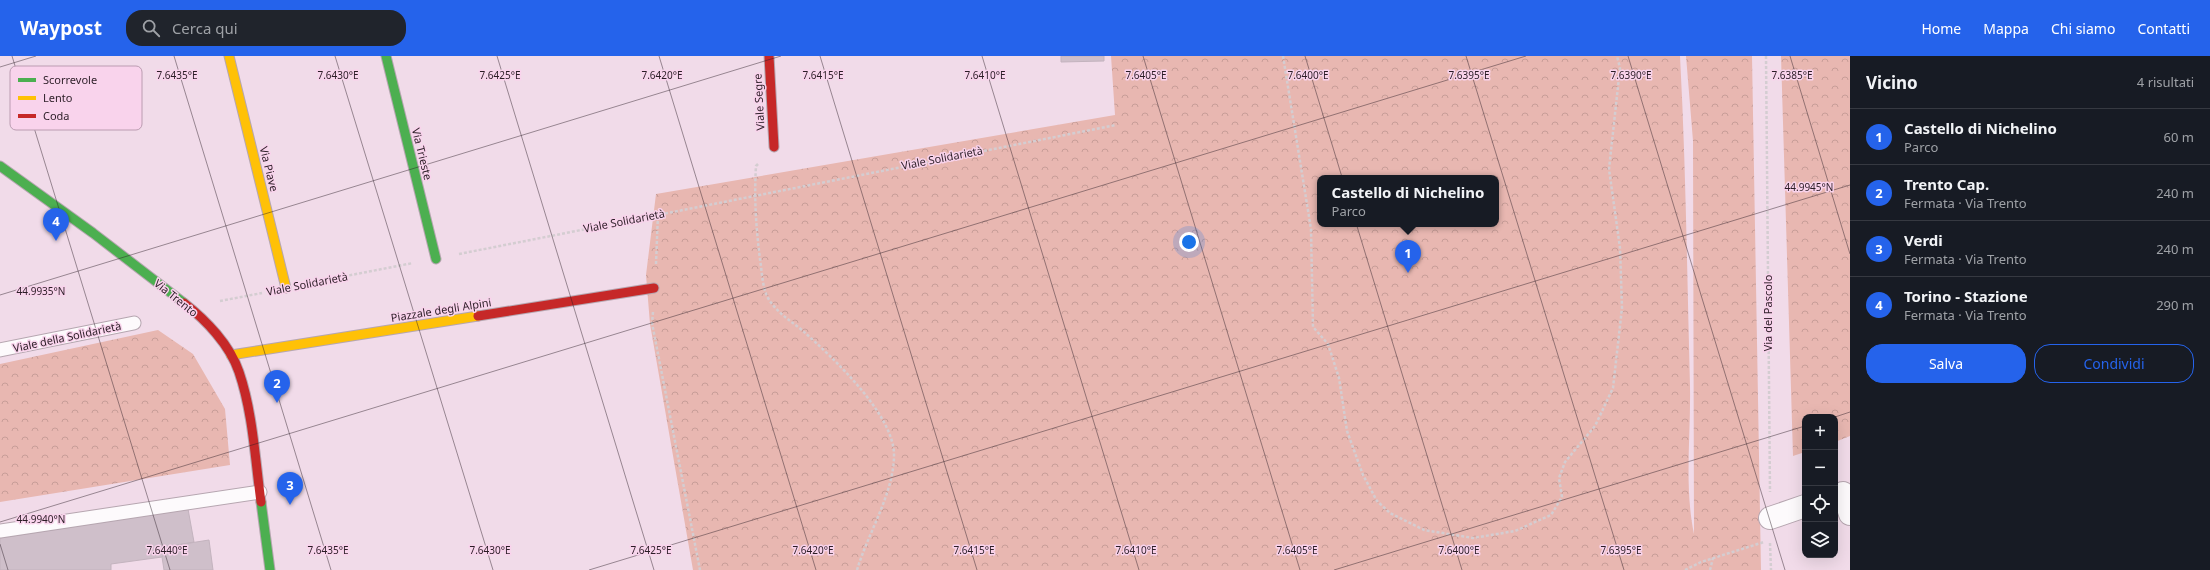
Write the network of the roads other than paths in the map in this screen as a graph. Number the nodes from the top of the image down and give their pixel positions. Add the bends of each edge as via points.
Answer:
1 (229, 56) edge
2 (386, 56) edge
3 (769, 56) edge
4 (774, 147) road end
5 (0, 166) edge
6 (436, 259) road end
7 (286, 288) road end
8 (654, 288) dead end
9 (134, 323) dead end
10 (0, 350) edge
11 (231, 355) junction
12 (260, 492) junction
13 (1843, 493) edge
14 (1802, 507) edge
15 (1850, 514) edge
16 (1770, 518) road end
17 (0, 531) edge
18 (270, 570) edge

1 - 7 street, Via Piave
2 - 6 street, Via Trieste
3 - 4 street, Viale Segre
5 - 11 street, Via Trento via 93,233 189,308 211,328
8 - 11 street, Piazzale degli Alpini
9 - 10 lane, Viale della Solidarietà
11 - 12 street, Via Trento via 239,371 249,411
12 - 17 lane
12 - 18 street, Via Trento
13 - 15 street
14 - 16 street

